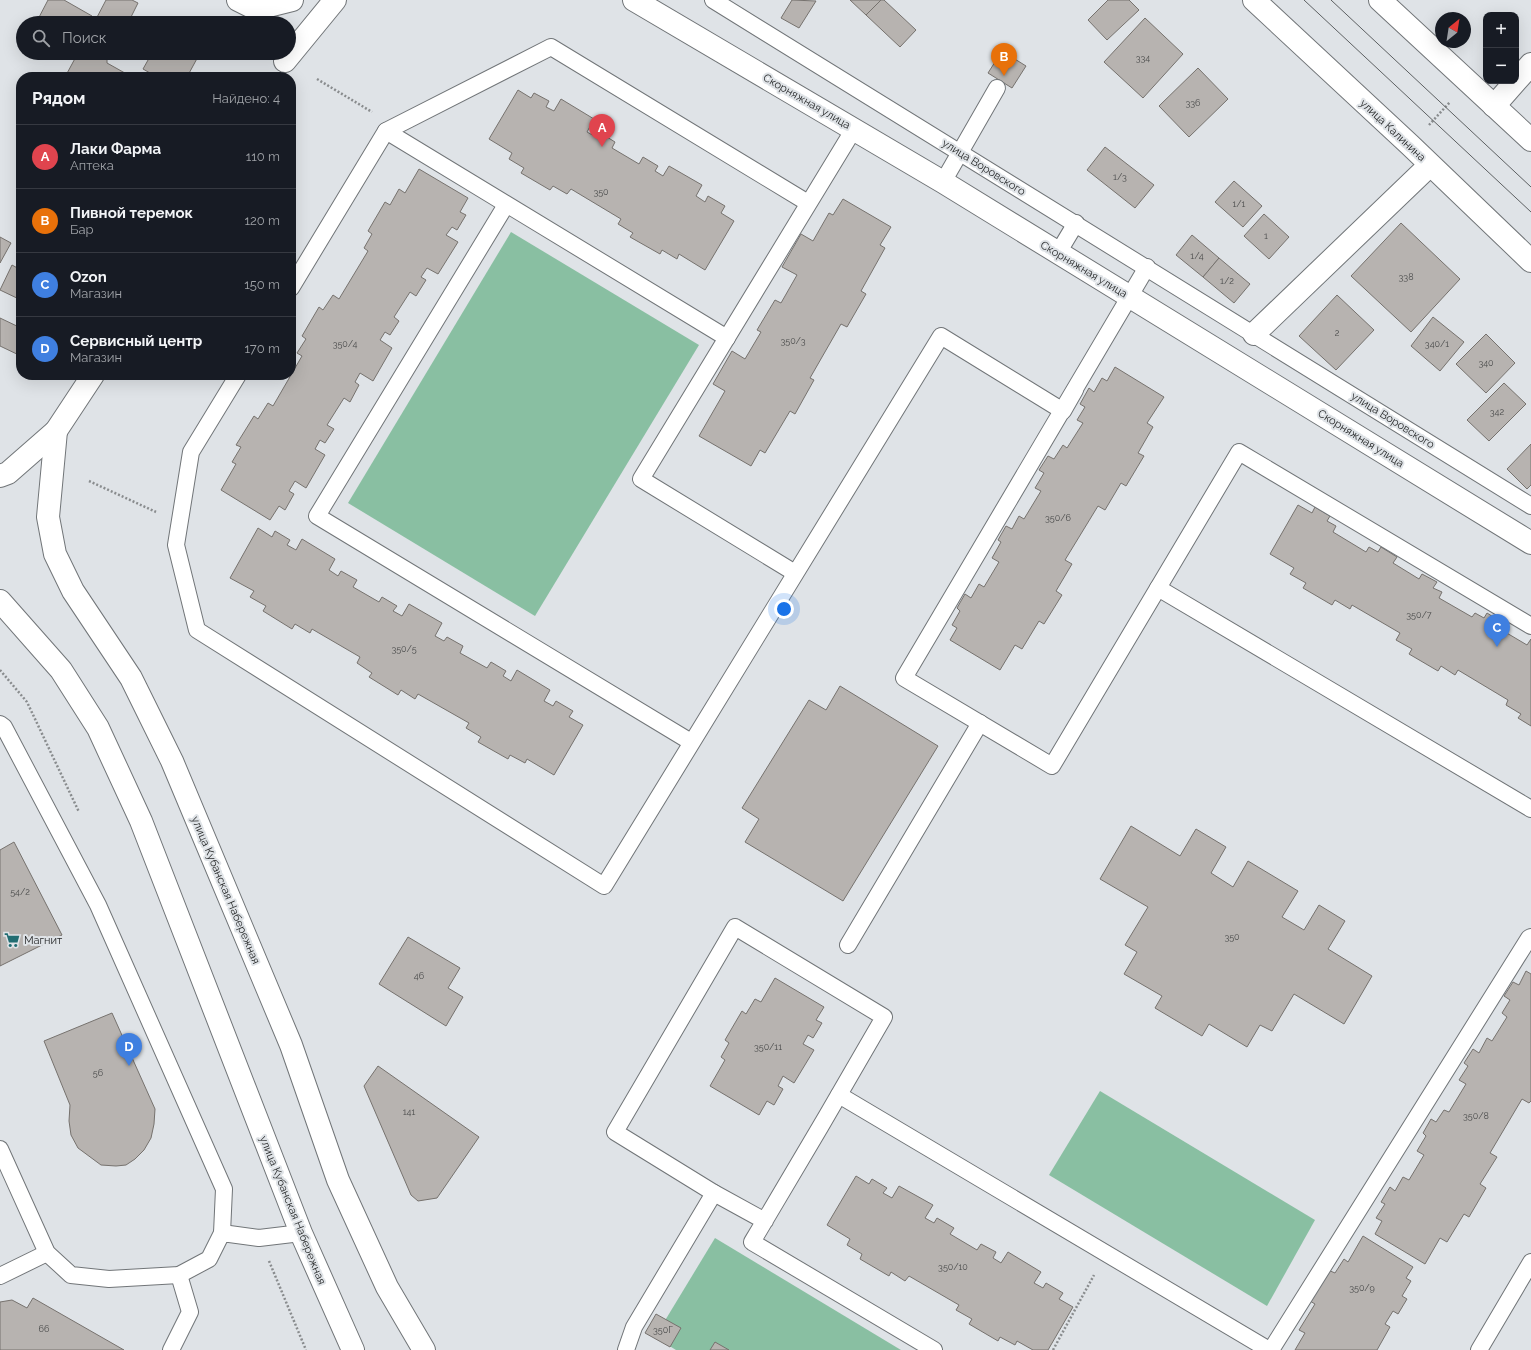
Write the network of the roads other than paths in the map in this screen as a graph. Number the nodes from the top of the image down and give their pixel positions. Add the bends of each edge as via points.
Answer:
1 (292, 0) edge
2 (335, 0) edge
3 (634, 0) edge
4 (713, 0) edge
5 (1254, 0) edge
6 (1380, 0) edge
7 (253, 11) edge
8 (296, 47) edge
9 (1531, 64) edge
10 (997, 88) dead end
11 (1494, 106) junction
12 (854, 129) junction
13 (386, 131) junction
14 (1531, 140) edge
15 (960, 152) junction
16 (1430, 165) junction
17 (942, 182) junction
18 (808, 203) junction
19 (506, 205) junction
20 (1076, 223) junction
21 (1058, 253) junction
22 (1531, 261) edge
23 (1147, 267) junction
24 (296, 280) edge
25 (1130, 296) junction
26 (1254, 334) junction
27 (727, 338) junction
28 (90, 380) edge
29 (235, 380) edge
30 (1076, 390) junction
31 (56, 431) junction
32 (0, 476) edge
33 (1531, 506) edge
34 (1531, 543) edge
35 (795, 573) junction
36 (1158, 588) junction
37 (0, 601) edge
38 (1531, 626) edge
39 (980, 723) junction
40 (0, 724) edge
41 (691, 742) junction
42 (1531, 809) edge
43 (1531, 937) edge
44 (848, 945) dead end
45 (839, 1096) junction
46 (0, 1149) edge
47 (714, 1193) junction
48 (765, 1221) junction
49 (301, 1233) junction
50 (222, 1234) junction
51 (47, 1253) junction
52 (1531, 1262) edge
53 (179, 1274) junction
54 (0, 1276) edge
55 (171, 1350) edge
56 (353, 1350) edge
57 (424, 1350) edge
58 (626, 1350) edge
59 (934, 1350) edge
60 (1270, 1350) edge
61 (1479, 1350) edge

1 - 7 main road
2 - 8 main road
3 - 12 main road, Скорняжная улица
4 - 15 lane, улица Воровского
5 - 16 main road, улица Калинина
6 - 11 main road
9 - 11 main road
10 - 15 lane
11 - 14 main road
12 - 17 main road, Скорняжная улица
12 - 18 lane
13 - 18 lane via 550,47
13 - 19 lane
13 - 24 lane
15 - 17 lane
15 - 20 lane, улица Воровского
16 - 22 main road, улица Калинина
16 - 26 main road
17 - 21 main road, Скорняжная улица
18 - 27 lane
19 - 27 lane
19 - 41 lane via 317,516
20 - 21 lane
20 - 23 lane, улица Воровского
21 - 25 main road, Скорняжная улица
23 - 25 lane
23 - 26 lane, улица Воровского
25 - 30 lane
25 - 34 main road, Скорняжная улица
26 - 33 lane, улица Воровского
27 - 35 lane via 641,479
28 - 31 main road
29 - 41 lane via 191,452 177,537 176,545 197,630 604,886
30 - 35 lane via 1063,411 941,336
30 - 39 lane via 904,678
31 - 32 main road via 8,473
31 - 57 main road, улица Кубанская Набережная via 48,517 55,554 73,591 131,678 172,761 291,1045 338,1180 388,1287
35 - 41 lane
36 - 38 lane via 1239,452
36 - 39 lane via 1052,766
36 - 42 lane
37 - 49 main road, улица Кубанская Набережная via 61,670 98,728 141,821
39 - 44 lane
40 - 50 lane via 8,734 98,905 224,1188
43 - 60 lane
45 - 47 lane via 884,1017 735,926 615,1132
45 - 48 lane
45 - 60 lane
46 - 51 lane
47 - 48 lane
47 - 58 lane via 634,1327
48 - 59 lane via 752,1242
49 - 50 lane via 259,1238
49 - 56 main road, улица Кубанская Набережная
50 - 53 lane via 208,1259
51 - 53 lane via 72,1274 109,1279
51 - 54 lane
52 - 61 lane
53 - 55 lane via 190,1312

